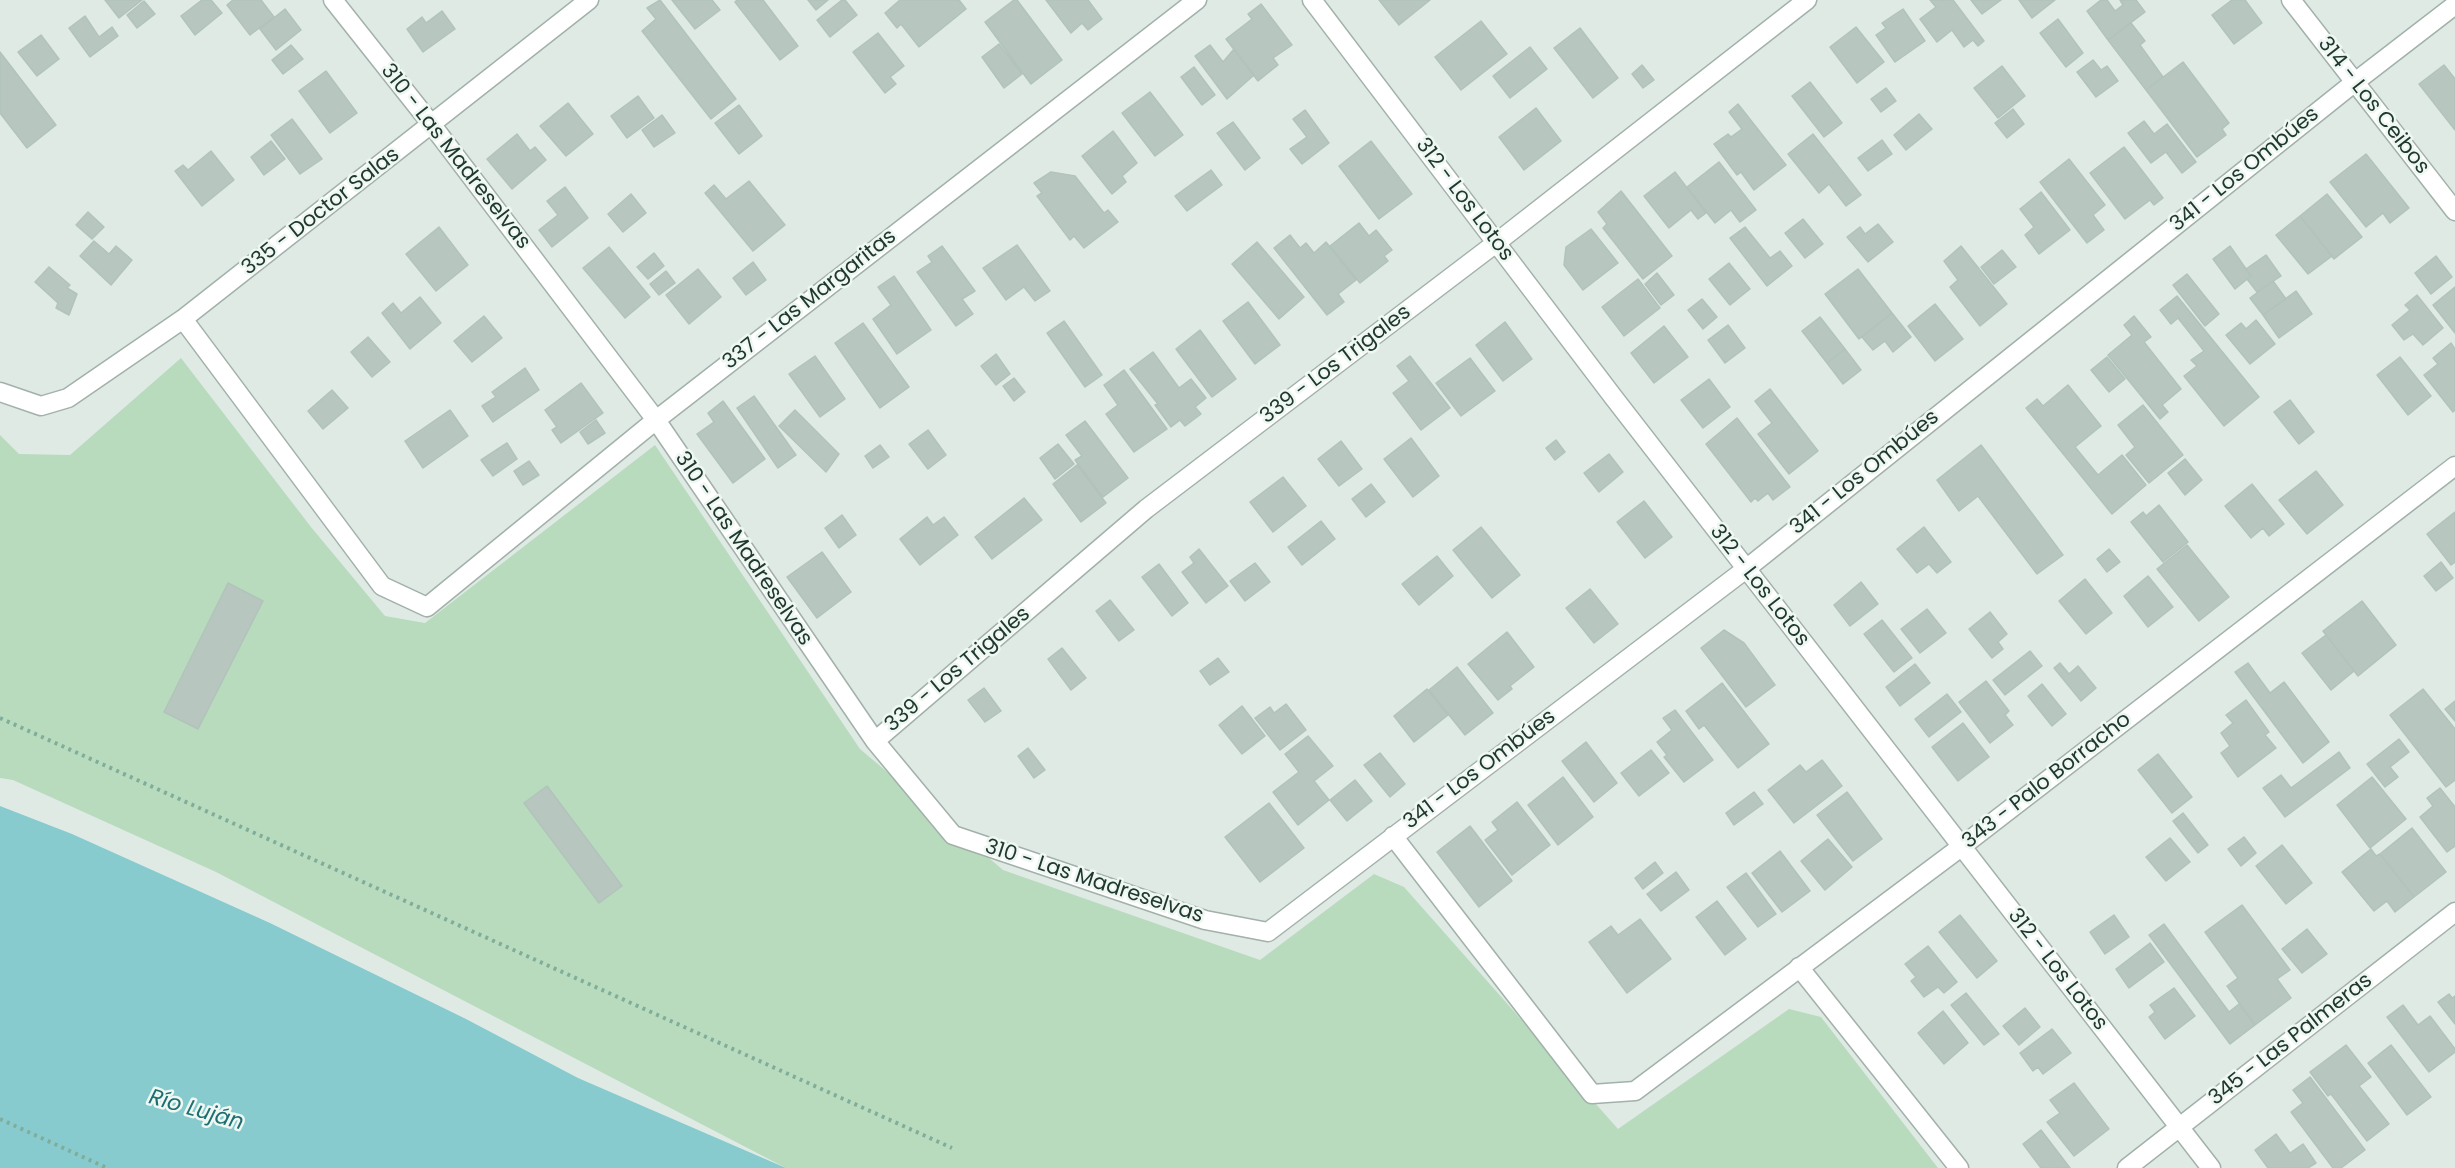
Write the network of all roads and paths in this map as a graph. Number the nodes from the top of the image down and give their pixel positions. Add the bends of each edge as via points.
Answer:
1 (333, 0) edge
2 (589, 0) edge
3 (1197, 0) edge
4 (1312, 0) edge
5 (1807, 0) edge
6 (2291, 0) edge
7 (2455, 5) edge
8 (2355, 82) junction
9 (432, 125) junction
10 (2455, 212) edge
11 (1496, 243) junction
12 (183, 319) junction
13 (0, 392) edge
14 (656, 420) junction
15 (2455, 466) edge
16 (1746, 569) junction
17 (0, 718) edge
18 (875, 741) junction
19 (1393, 836) junction
20 (1961, 847) junction
21 (2455, 912) edge
22 (1268, 932) joint
23 (1799, 967) junction
24 (0, 1119) edge
25 (2179, 1128) junction
26 (952, 1148) dead end
27 (107, 1168) edge
28 (1959, 1168) edge
29 (2127, 1168) edge
30 (2211, 1168) edge

1 - 9 street, 310 - Las Madreselvas
2 - 9 street, 335 - Doctor Salas
3 - 14 street, 337 - Las Margaritas
4 - 11 street, 312 - Los Lotos
5 - 11 street, 339 - Los Trigales
6 - 8 street, 314 - Los Ceibos
7 - 8 street, 341 - Los Ombúes
8 - 10 street, 314 - Los Ceibos
8 - 16 street, 341 - Los Ombúes
9 - 12 street, 335 - Doctor Salas
9 - 14 street, 310 - Las Madreselvas
11 - 16 street, 312 - Los Lotos
11 - 18 street, 339 - Los Trigales via 1146,509
12 - 13 street, 335 - Doctor Salas via 68,398 41,406
12 - 14 street, 337 - Las Margaritas via 382,586 427,607
14 - 18 street, 310 - Las Madreselvas
15 - 20 street, 343 - Palo Borracho
16 - 19 street, 341 - Los Ombúes
16 - 20 street, 312 - Los Lotos
17 - 26 path
18 - 22 street, 310 - Las Madreselvas via 953,835 1205,920
19 - 22 street, 341 - Los Ombúes
19 - 23 street, 343 - Palo Borracho via 1592,1094 1635,1091
20 - 23 street, 343 - Palo Borracho
20 - 25 street, 312 - Los Lotos
21 - 25 street, 345 - Las Palmeras
23 - 28 street
24 - 27 path
25 - 29 street, 345 - Las Palmeras
25 - 30 street, 312 - Los Lotos

